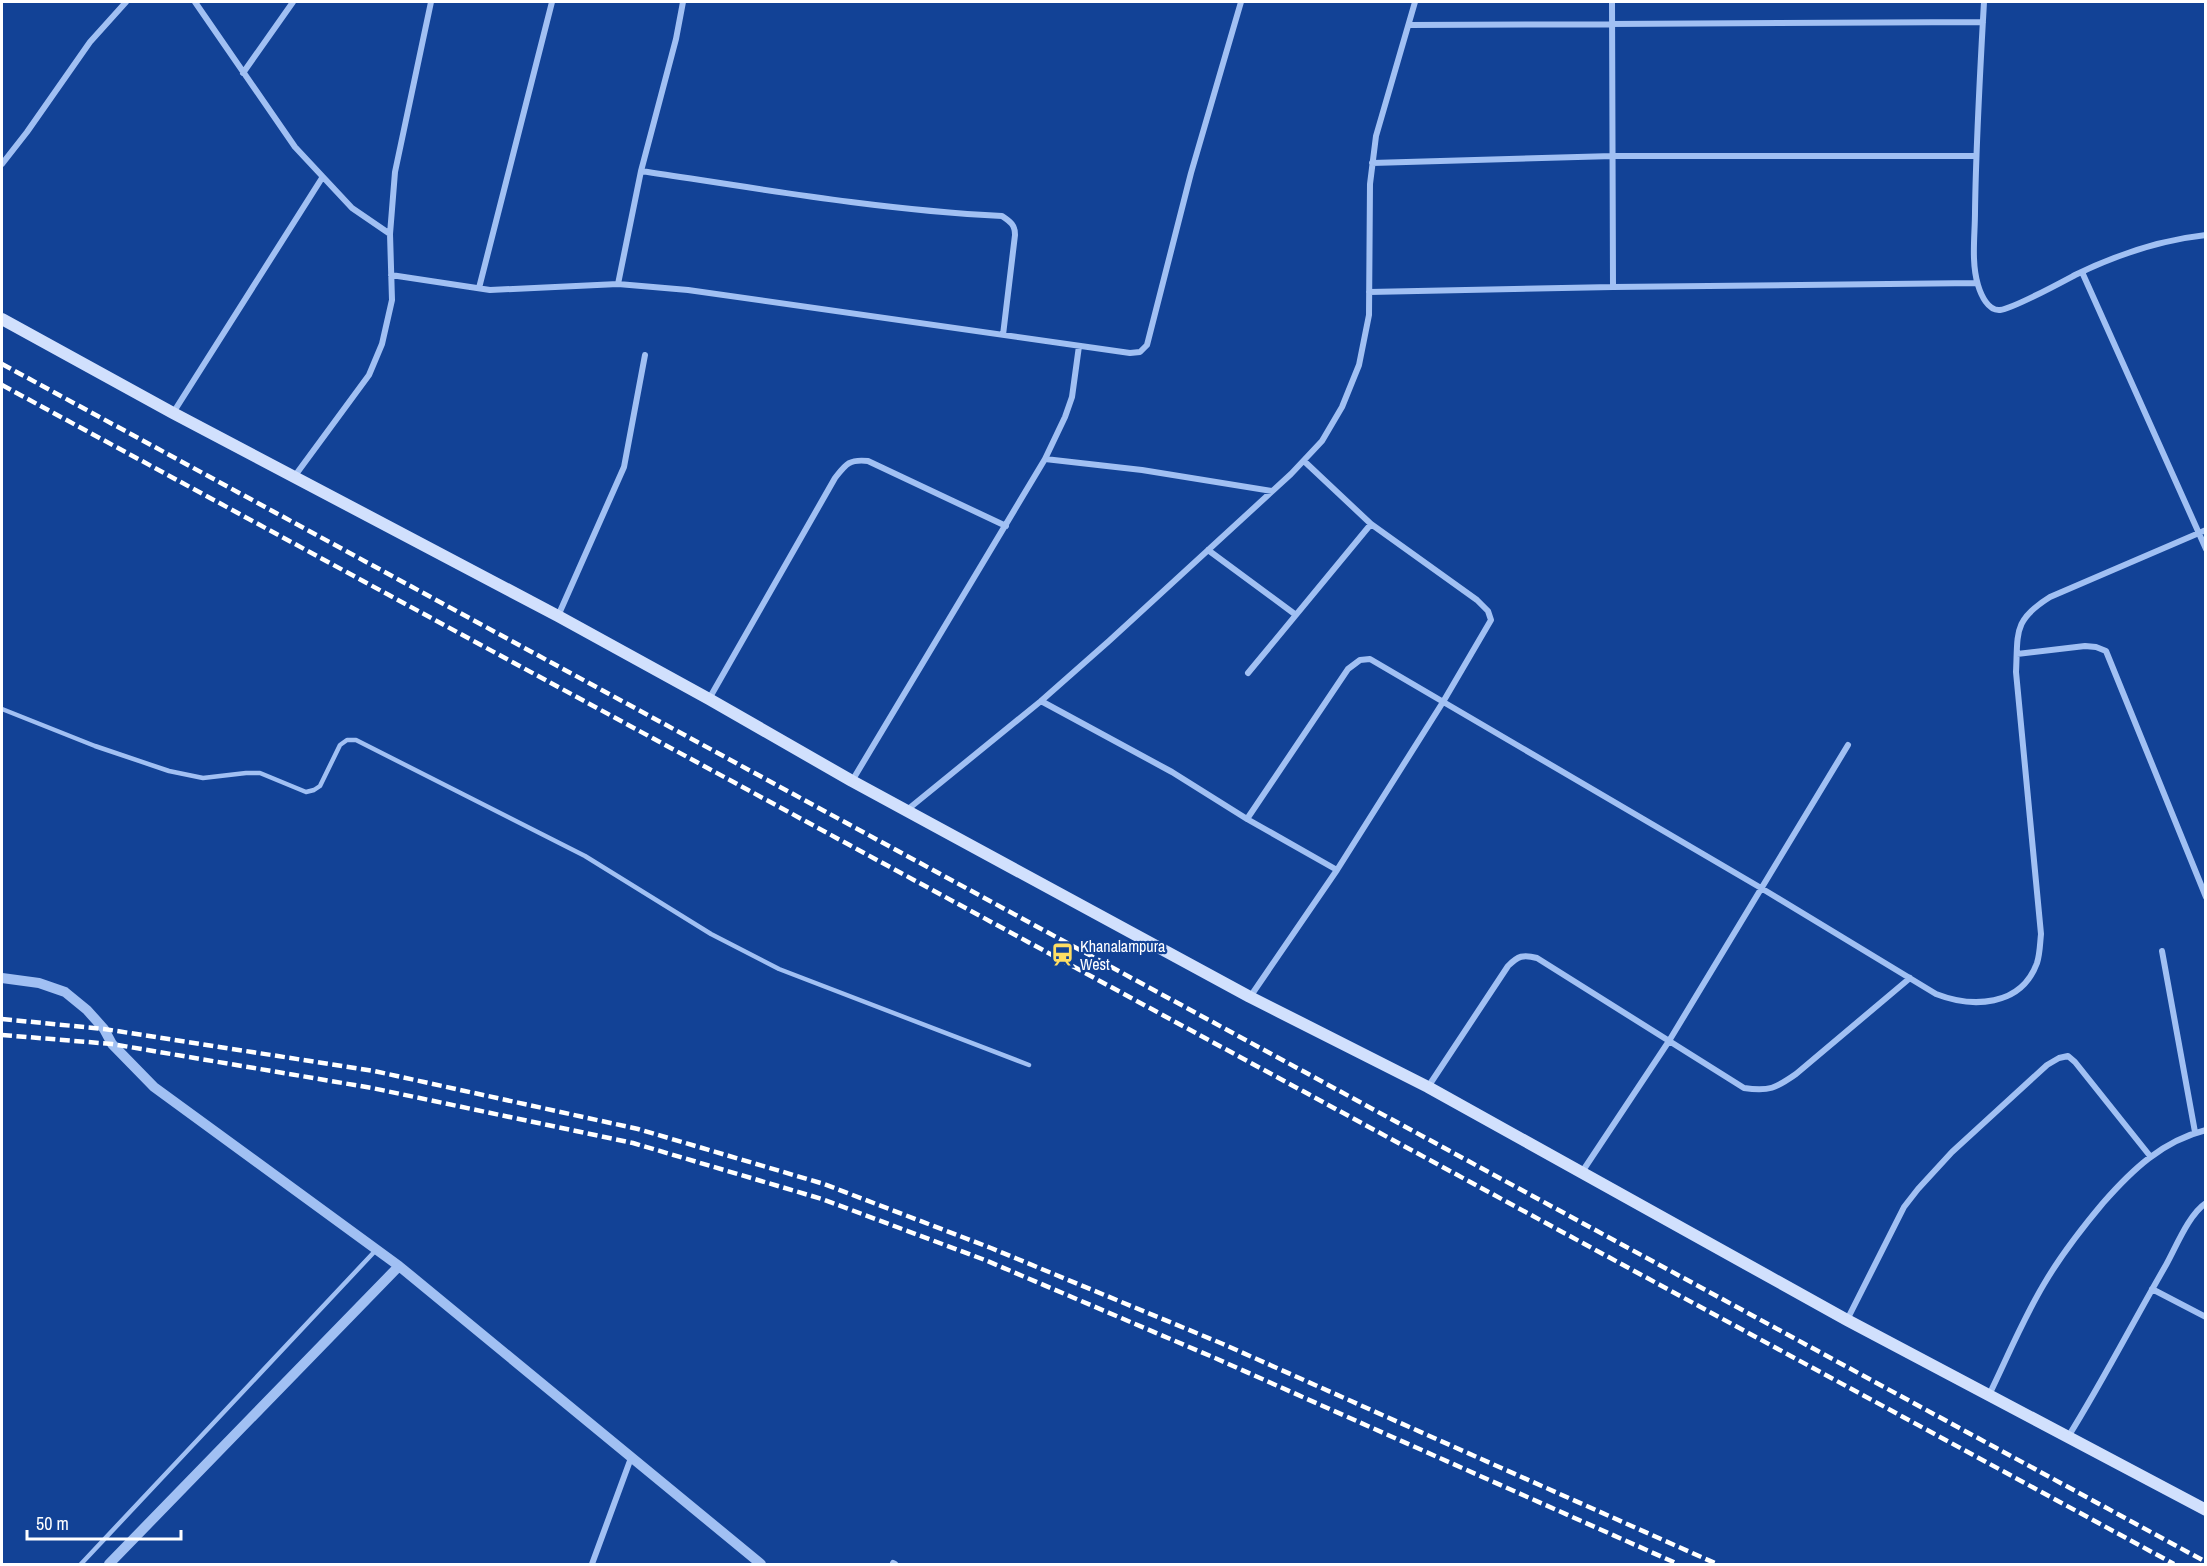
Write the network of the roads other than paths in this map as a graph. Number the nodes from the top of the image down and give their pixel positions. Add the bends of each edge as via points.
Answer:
1 (126, 2) edge
2 (195, 2) edge
3 (293, 2) edge
4 (431, 2) edge
5 (552, 2) edge
6 (683, 2) edge
7 (1240, 2) edge
8 (1415, 2) edge
9 (1612, 2) edge
10 (1984, 2) edge
11 (1983, 22) junction
12 (1612, 24) junction
13 (1409, 25) junction
14 (243, 73) junction
15 (1612, 156) junction
16 (1976, 156) junction
17 (1372, 163) junction
18 (2, 164) edge
19 (641, 171) junction
20 (322, 178) junction
21 (390, 234) junction
22 (2205, 235) edge
23 (2082, 272) junction
24 (391, 275) junction
25 (1977, 283) junction
26 (618, 284) junction
27 (1613, 287) junction
28 (479, 288) junction
29 (1368, 292) junction
30 (2, 319) edge
31 (1003, 335) junction
32 (1078, 346) junction
33 (645, 355) dead end
34 (173, 413) junction
35 (1045, 459) junction
36 (1304, 461) junction
37 (294, 477) junction
38 (1272, 491) junction
39 (1371, 525) junction
40 (1005, 526) junction
41 (2205, 530) edge
42 (2198, 533) junction
43 (2205, 549) edge
44 (1208, 550) junction
45 (1296, 615) junction
46 (558, 616) junction
47 (2017, 654) junction
48 (1248, 673) dead end
49 (709, 699) junction
50 (1041, 701) junction
51 (1443, 702) junction
52 (2, 708) edge
53 (1848, 745) dead end
54 (852, 781) junction
55 (907, 810) junction
56 (1247, 819) junction
57 (1337, 870) junction
58 (1761, 888) junction
59 (2205, 897) edge
60 (2162, 951) dead end
61 (2, 978) edge
62 (1910, 978) junction
63 (1250, 997) junction
64 (1669, 1041) junction
65 (1029, 1065) dead end
66 (1428, 1087) junction
67 (2205, 1130) edge
68 (2195, 1132) junction
69 (2150, 1156) junction
70 (1581, 1172) junction
71 (2205, 1203) edge
72 (376, 1250) junction
73 (399, 1266) junction
74 (2152, 1289) junction
75 (2205, 1317) edge
76 (1847, 1320) junction
77 (1989, 1395) junction
78 (2068, 1437) junction
79 (631, 1458) junction
80 (2205, 1510) edge
81 (81, 1564) edge
82 (109, 1564) edge
83 (592, 1564) edge
84 (761, 1564) edge

1 - 18 street via 90,42
2 - 14 street
3 - 14 street
4 - 21 street via 395,172
5 - 28 street
6 - 19 street
7 - 32 street via 1147,345 1130,353
8 - 13 street
9 - 12 street
10 - 11 street
11 - 12 street
11 - 16 street
12 - 13 street
12 - 15 street
13 - 17 street via 1376,136
14 - 20 street
15 - 16 street
15 - 17 street
15 - 27 street
16 - 25 street
17 - 29 street
19 - 26 street
19 - 31 street via 939,213 1002,216 1015,228
20 - 21 street via 352,208
20 - 34 street
21 - 24 street
22 - 23 street via 2150,245
23 - 25 street via 2001,310 1992,308 1984,299
23 - 42 street
24 - 28 street
24 - 37 street via 392,300 382,344 369,375
25 - 27 street
26 - 28 street
26 - 31 street via 688,290
27 - 29 street
29 - 36 street via 1369,315 1359,365 1342,407 1322,441
30 - 34 main road
31 - 32 street
32 - 35 street via 1072,397
33 - 46 street via 624,467
34 - 37 main road
35 - 38 street
35 - 40 street
36 - 38 street
36 - 39 street
37 - 46 main road
38 - 44 street
39 - 45 street
39 - 51 street via 1488,611 1491,620 1487,629
40 - 49 street via 868,461 856,460 845,465
40 - 54 street
41 - 42 street
42 - 43 street
42 - 47 street via 2035,606 2024,616
44 - 45 street
44 - 50 street
45 - 48 street
46 - 49 main road
47 - 59 street via 2085,646 2106,651
47 - 62 street via 2041,934 2037,963 2015,991 1993,1001 1953,1001
49 - 54 main road
50 - 55 street
50 - 56 street via 1172,772
51 - 56 street via 1382,665 1370,659 1360,660 1348,669
51 - 57 street
51 - 58 street
52 - 65 lane via 169,771 203,778 260,773 306,792 320,786 340,745 356,740 585,856 711,934 779,969
53 - 58 street
54 - 55 main road
55 - 63 main road
56 - 57 street
57 - 63 street
58 - 62 street
58 - 64 street
60 - 68 street
61 - 72 street via 39,982 65,992 87,1010 112,1044 154,1087
62 - 64 street via 1777,1087 1762,1091 1744,1088
63 - 66 main road
64 - 66 street via 1537,958 1526,955 1508,966
64 - 70 street
66 - 70 main road
67 - 68 street
68 - 69 street
69 - 76 street via 2075,1062 2068,1056 2059,1058 1952,1152 1904,1207
69 - 77 street via 2125,1178 2060,1259 2043,1285
70 - 76 main road
71 - 74 street
72 - 73 street
72 - 81 lane
73 - 79 street
73 - 82 street
74 - 75 street
74 - 78 street
76 - 77 main road
77 - 78 main road
78 - 80 main road
79 - 83 street
79 - 84 street

